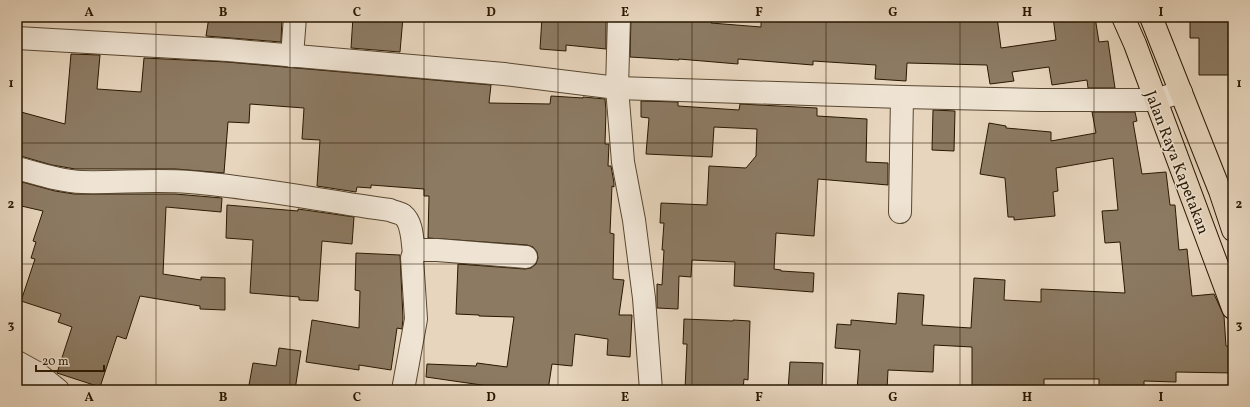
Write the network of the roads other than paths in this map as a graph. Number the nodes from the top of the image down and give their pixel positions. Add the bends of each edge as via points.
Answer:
1 (295, 17) edge
2 (619, 17) edge
3 (1123, 17) edge
4 (1151, 17) edge
5 (17, 38) edge
6 (292, 56) junction
7 (617, 88) junction
8 (1181, 92) junction
9 (902, 97) junction
10 (1155, 100) junction
11 (17, 168) edge
12 (900, 212) dead end
13 (1233, 230) edge
14 (414, 253) junction
15 (526, 258) dead end
16 (1233, 308) edge
17 (17, 362) edge
18 (31, 380) edge
19 (58, 390) edge
20 (403, 390) edge
21 (651, 390) edge

1 - 6 street
2 - 7 street
3 - 10 highway, Jalan Raya Kapetakan
4 - 8 highway, Jalan Raya Kapetakan
5 - 6 street
6 - 7 street via 504,74
7 - 9 street
7 - 21 street via 623,162 634,220 644,298
8 - 10 street
8 - 13 highway, Jalan Raya Kapetakan
9 - 10 street
9 - 12 street
10 - 16 highway, Jalan Raya Kapetakan
11 - 14 street via 81,182 188,182 390,210 402,215 407,221
14 - 15 street via 418,250 437,250
14 - 20 street via 412,258 416,320
17 - 18 street
18 - 19 street

